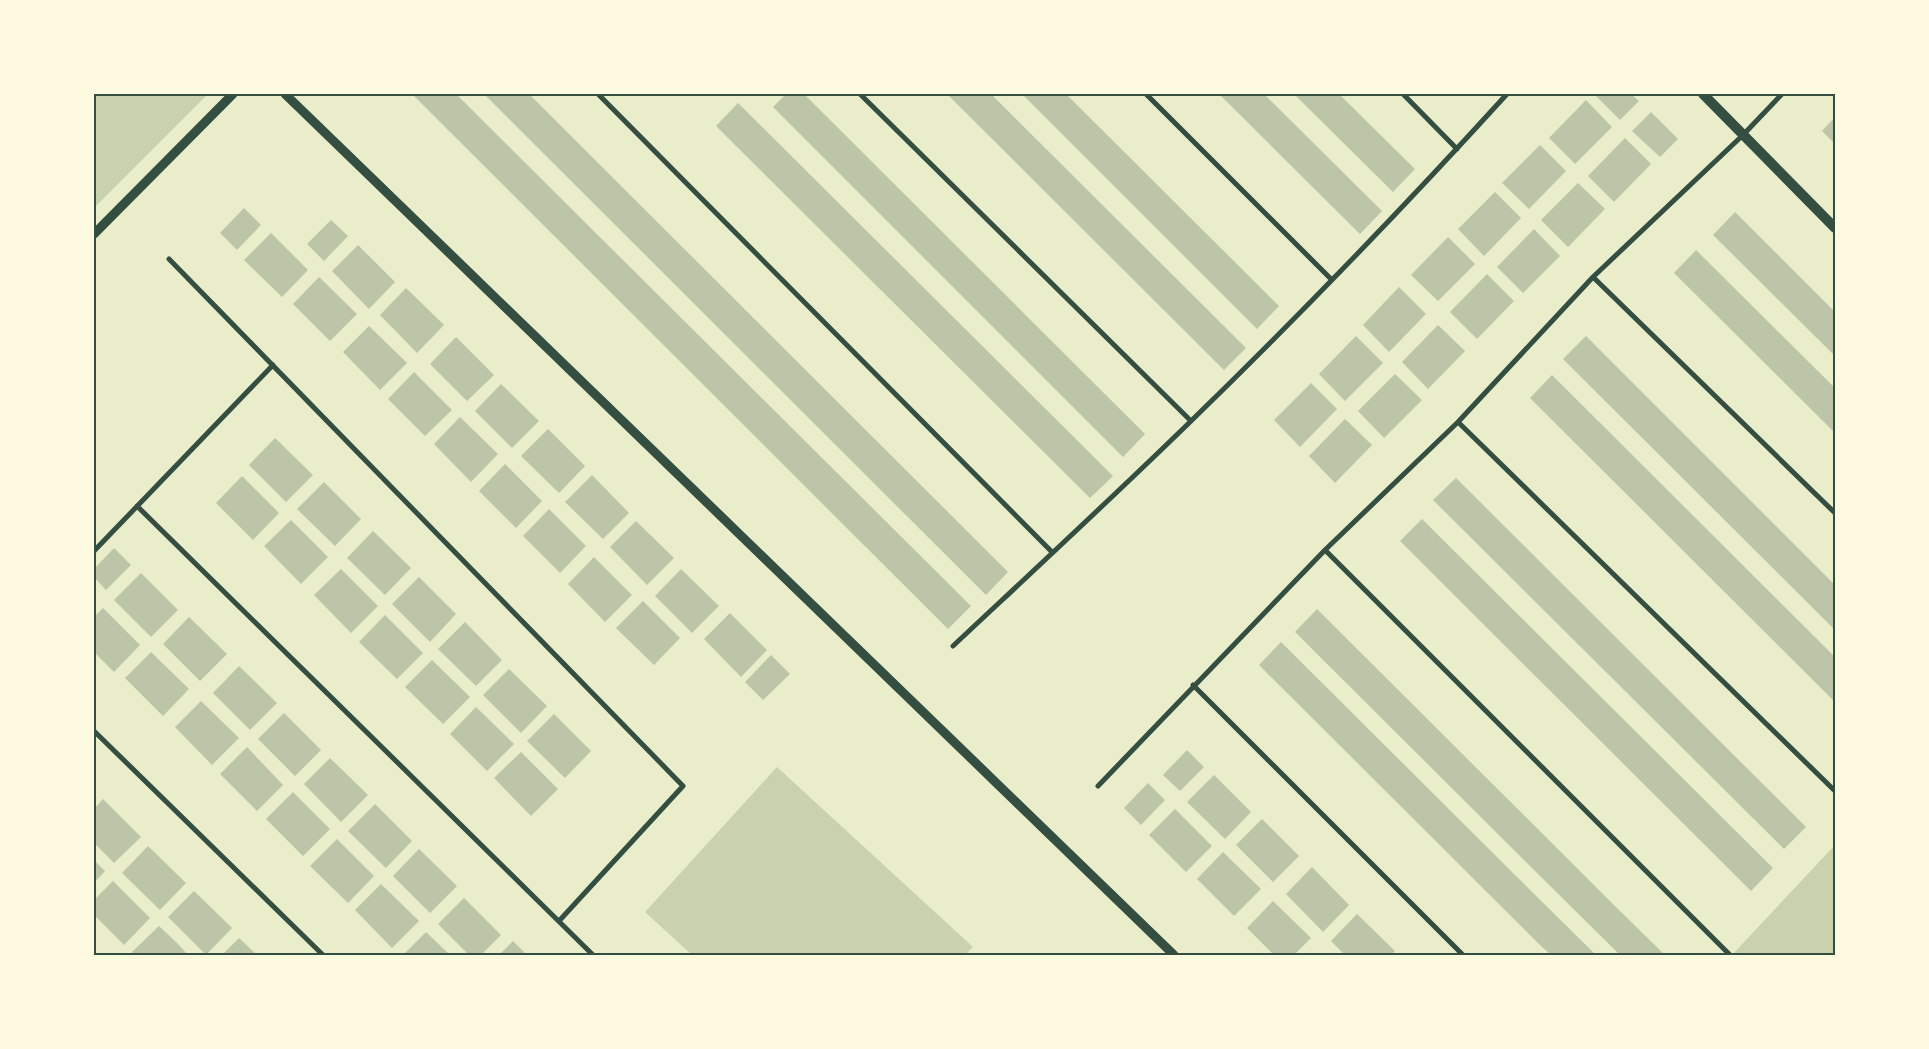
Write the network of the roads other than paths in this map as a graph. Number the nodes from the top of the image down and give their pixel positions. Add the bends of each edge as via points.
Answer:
1 (233, 94) edge
2 (285, 94) edge
3 (598, 94) edge
4 (860, 94) edge
5 (1146, 94) edge
6 (1403, 94) edge
7 (1507, 94) edge
8 (1703, 94) edge
9 (1782, 94) edge
10 (1743, 135) junction
11 (1457, 149) junction
12 (1835, 228) edge
13 (94, 234) edge
14 (169, 259) dead end
15 (1593, 277) junction
16 (1331, 279) junction
17 (273, 365) junction
18 (1191, 421) junction
19 (1458, 422) junction
20 (137, 506) junction
21 (1835, 513) edge
22 (1324, 550) junction
23 (94, 551) edge
24 (1052, 552) junction
25 (952, 646) dead end
26 (1194, 685) junction
27 (94, 731) edge
28 (1098, 786) dead end
29 (1835, 791) edge
30 (559, 922) junction
31 (1729, 954) dead end
32 (323, 955) edge
33 (593, 955) edge
34 (1174, 955) edge
35 (1463, 955) edge

1 - 13 street
2 - 34 street
3 - 24 street
4 - 18 street
5 - 16 street
6 - 11 street
7 - 11 street
8 - 10 main road
9 - 10 street
10 - 12 main road
10 - 15 street
11 - 16 street
14 - 17 street
15 - 19 street
15 - 21 street
16 - 18 street
17 - 20 street
17 - 30 street via 683,786
18 - 24 street
19 - 22 street
19 - 29 street
20 - 23 street
20 - 30 street
22 - 26 street
22 - 31 street
24 - 25 street
26 - 28 street
26 - 35 street
27 - 32 street
30 - 33 street

